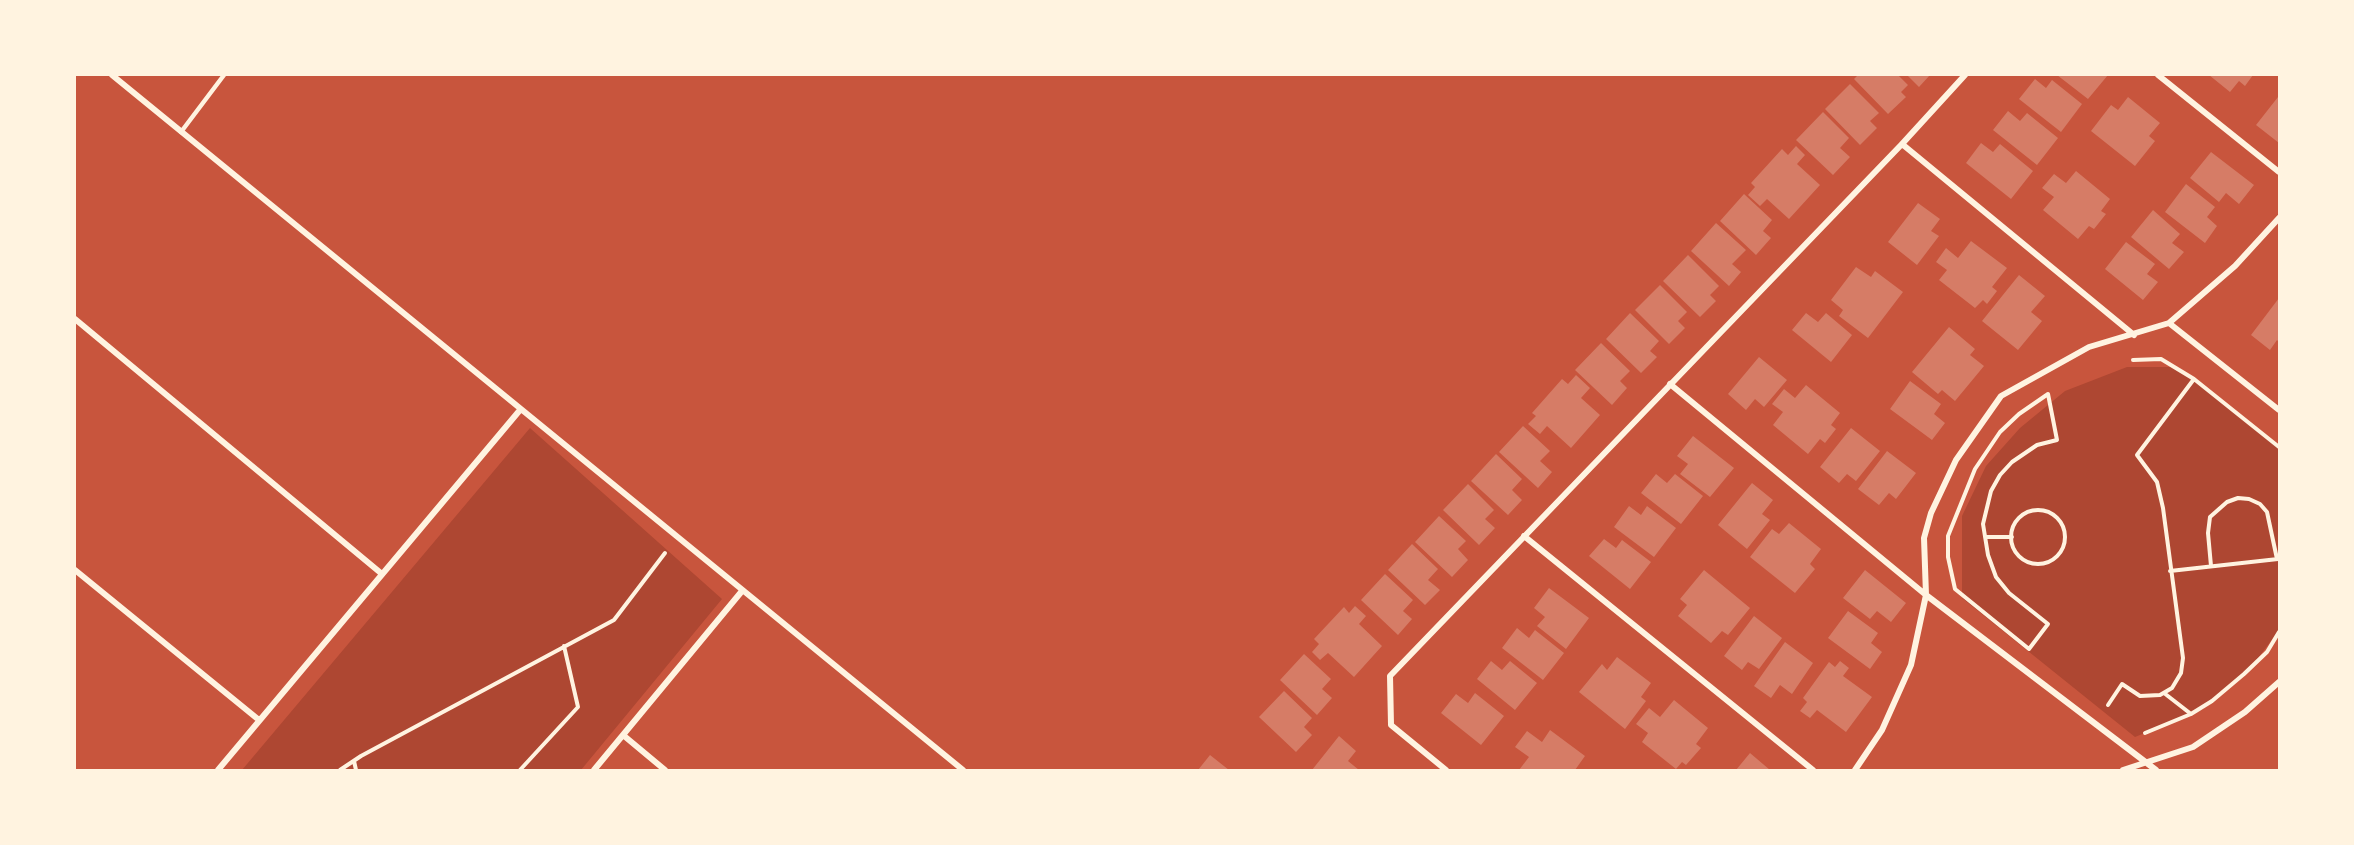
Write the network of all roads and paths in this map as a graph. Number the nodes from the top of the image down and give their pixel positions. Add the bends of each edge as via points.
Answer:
1 (112, 75) edge
2 (224, 75) edge
3 (1965, 75) edge
4 (2158, 75) edge
5 (181, 132) junction
6 (1902, 144) junction
7 (2279, 172) edge
8 (2279, 219) edge
9 (75, 319) edge
10 (2169, 323) junction
11 (2134, 335) junction
12 (2125, 361) dead end
13 (2194, 379) junction
14 (1670, 384) junction
15 (2054, 388) dead end
16 (2048, 394) junction
17 (520, 410) junction
18 (2279, 410) edge
19 (2279, 447) edge
20 (1524, 536) junction
21 (1985, 537) junction
22 (2012, 537) junction
23 (676, 538) junction
24 (2278, 559) edge
25 (2211, 566) junction
26 (75, 570) edge
27 (2170, 571) junction
28 (382, 574) junction
29 (742, 591) junction
30 (1926, 595) junction
31 (2279, 632) edge
32 (564, 646) junction
33 (2279, 682) edge
34 (2164, 693) junction
35 (2104, 711) dead end
36 (259, 720) junction
37 (623, 735) junction
38 (354, 761) junction
39 (2146, 762) junction
40 (218, 770) edge
41 (340, 770) edge
42 (356, 770) edge
43 (520, 770) edge
44 (594, 770) edge
45 (665, 770) edge
46 (963, 770) edge
47 (1446, 770) edge
48 (1813, 770) edge
49 (1855, 770) edge
50 (2123, 770) edge
51 (2156, 770) edge

1 - 5 street
2 - 5 lane
3 - 6 street
4 - 7 street
5 - 17 street
6 - 11 street
6 - 14 street
8 - 10 street via 2235,266
9 - 28 street
10 - 11 street
10 - 18 street
11 - 30 street via 2089,347 2001,396 1956,460 1931,513 1924,537
12 - 13 path via 2161,359
13 - 19 path
13 - 27 path via 2137,455 2157,482
14 - 20 street
14 - 30 street
15 - 16 path
16 - 21 path via 2057,440 2037,445 2000,475 1991,491 1983,524
16 - 21 path via 2000,432 1975,469 1948,536 1955,589 2029,649 2048,624 2009,593 1996,577
17 - 23 street
17 - 28 street
20 - 47 street via 1390,676 1391,725
20 - 48 street
21 - 22 path
22 - 22 path via 2018,520 2032,510 2040,510 2057,517 2062,524 2064,543 2056,559 2036,565 2018,554
23 - 29 street
23 - 32 path via 614,620
24 - 25 path
24 - 25 path via 2267,512 2249,499 2238,498 2210,517
25 - 27 path
26 - 36 street
27 - 34 path via 2183,658 2181,673
28 - 36 street
29 - 37 street
29 - 46 street
30 - 39 street
30 - 49 street via 1921,631 1898,698
31 - 34 path via 2267,652 2244,674 2191,714
32 - 38 path
32 - 43 path via 578,707
33 - 39 street via 2246,712 2193,747
34 - 35 path via 2140,696 2122,684
36 - 40 street
37 - 44 street
37 - 45 street
38 - 41 path
38 - 42 path
39 - 50 street
39 - 51 street

